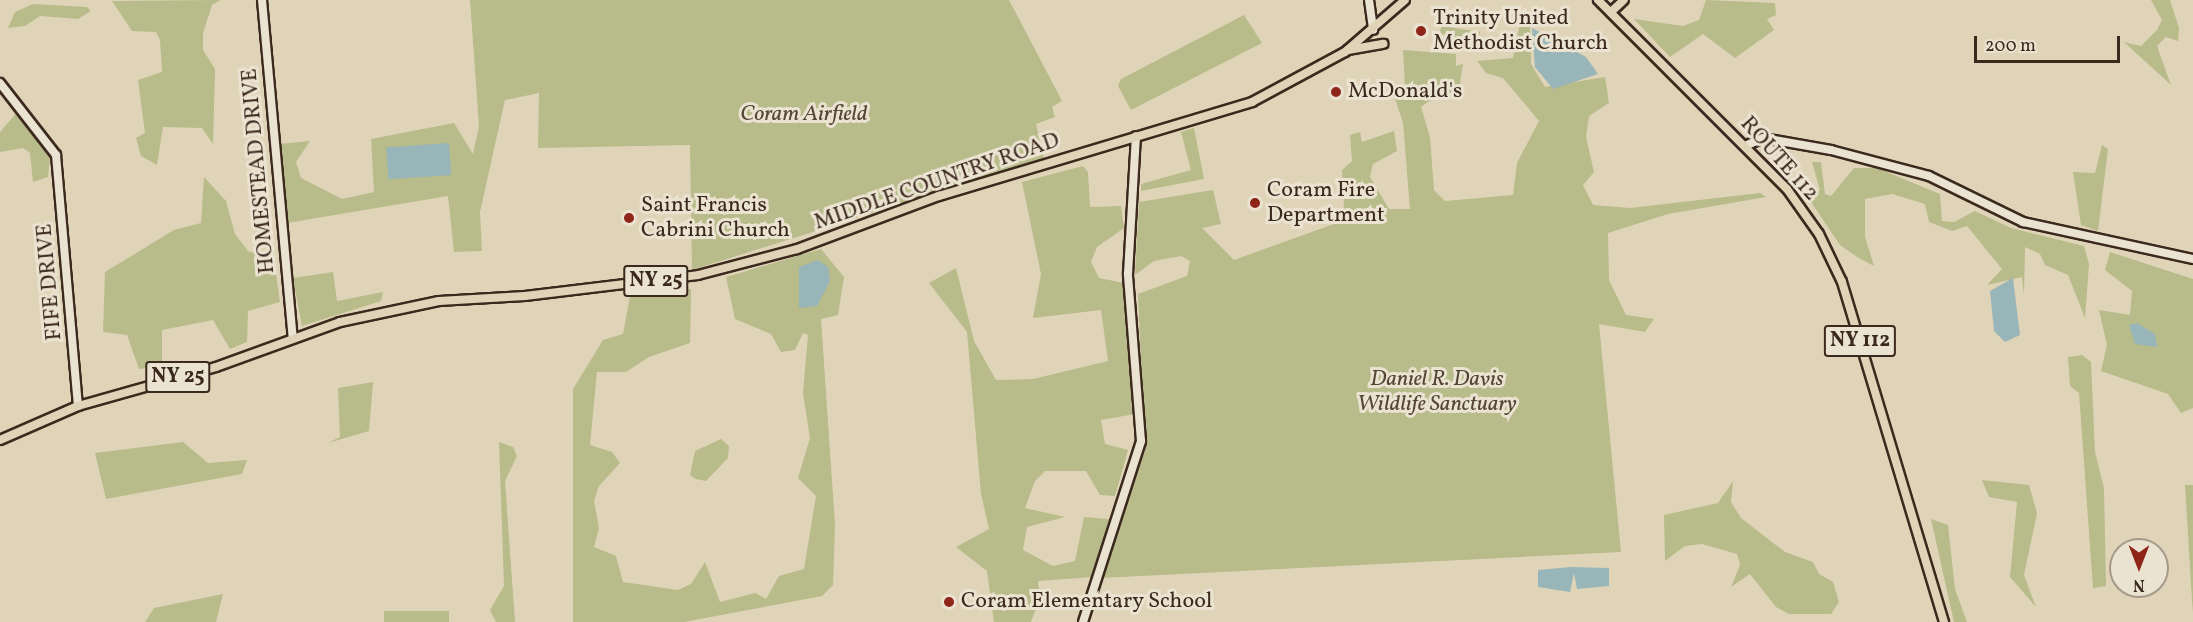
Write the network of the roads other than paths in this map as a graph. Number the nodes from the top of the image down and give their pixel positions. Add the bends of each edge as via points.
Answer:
1 (262, 0) edge
2 (1369, 0) edge
3 (1405, 0) edge
4 (1598, 0) edge
5 (1624, 0) edge
6 (1612, 11) junction
7 (1373, 30) junction
8 (1383, 44) dead end
9 (1347, 51) junction
10 (0, 83) edge
11 (1136, 136) junction
12 (1745, 146) junction
13 (2193, 259) edge
14 (293, 338) junction
15 (78, 406) junction
16 (0, 440) edge
17 (1083, 622) edge
18 (1944, 622) edge

1 - 14 main road, HOMESTEAD DRIVE
2 - 7 main road
3 - 7 main road, MIDDLE COUNTRY ROAD / NY 25
4 - 6 main road, ROUTE 112 / NY 112
5 - 6 main road
6 - 12 main road, ROUTE 112 / NY 112
7 - 9 main road, MIDDLE COUNTRY ROAD / NY 25
8 - 9 main road
9 - 11 main road, MIDDLE COUNTRY ROAD / NY 25 via 1252,102
10 - 15 main road, FIFE DRIVE via 56,155
11 - 14 main road, MIDDLE COUNTRY ROAD / NY 25 via 939,196 756,261 655,281 432,302
11 - 17 main road via 1128,274 1141,441
12 - 13 main road via 1763,138 1831,150 1929,176 2023,222
12 - 18 main road, ROUTE 112 / NY 112 via 1789,191 1819,234 1842,282
14 - 15 main road, MIDDLE COUNTRY ROAD / NY 25
15 - 16 main road, MIDDLE COUNTRY ROAD / NY 25

